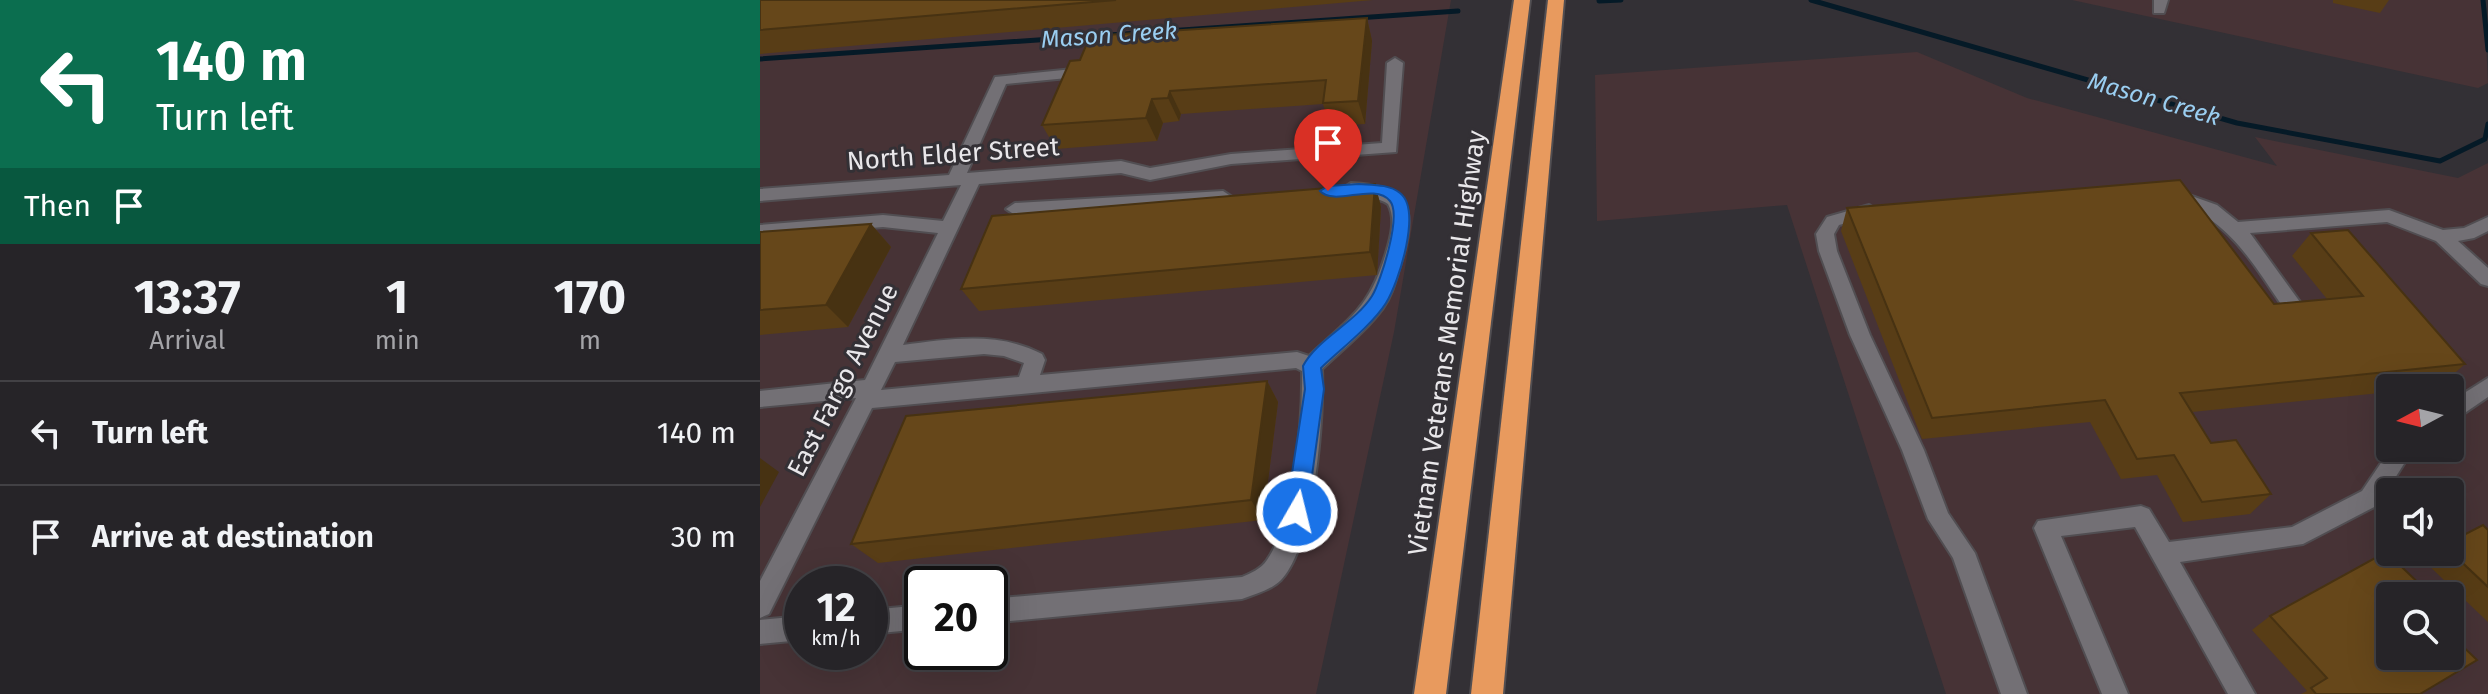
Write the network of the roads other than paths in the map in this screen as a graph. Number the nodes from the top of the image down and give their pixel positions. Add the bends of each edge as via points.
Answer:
1 (1522, 0) edge
2 (1557, 0) edge
3 (1395, 63) dead end
4 (1083, 73) edge
5 (1150, 174) junction
6 (964, 179) junction
7 (862, 187) junction
8 (1328, 191) edge
9 (2148, 191) edge
10 (760, 195) edge
11 (1236, 196) edge
12 (1143, 202) junction
13 (1015, 209) dead end
14 (1895, 209) edge
15 (2488, 223) edge
16 (839, 225) junction
17 (949, 228) junction
18 (2237, 228) junction
19 (760, 231) edge
20 (2442, 237) junction
21 (2488, 279) edge
22 (2290, 302) edge
23 (887, 355) junction
24 (1312, 366) junction
25 (1027, 386) junction
26 (2488, 386) edge
27 (868, 394) junction
28 (760, 399) edge
29 (2464, 404) edge
30 (2394, 462) edge
31 (2162, 554) junction
32 (760, 606) edge
33 (1008, 609) edge
34 (784, 630) edge
35 (760, 632) edge
36 (1430, 694) edge
37 (1487, 694) edge
38 (2014, 694) edge
39 (2115, 694) edge
40 (2242, 694) edge

1 - 36 highway, Vietnam Veterans Memorial Highway
2 - 37 highway
3 - 5 street, North Elder Street via 1390,148 1231,159
4 - 6 street, East Fargo Avenue via 1000,80
5 - 6 street, North Elder Street via 1121,167
5 - 12 street
6 - 7 street, North Elder Street
6 - 17 street, East Fargo Avenue
7 - 10 street, North Elder Street
7 - 16 street
8 - 24 street via 1386,192 1397,198 1403,211 1400,240 1379,299
9 - 18 street via 2215,210
11 - 12 street
12 - 13 street
14 - 38 street via 1833,221 1825,234 1828,251 1939,519 1963,553
15 - 20 street via 2468,234
16 - 17 street via 883,221
16 - 19 street
17 - 23 street, East Fargo Avenue
18 - 20 street via 2389,216
18 - 22 street
20 - 21 street
23 - 25 street via 956,347 1015,349 1035,360
23 - 27 street, East Fargo Avenue
24 - 25 street via 1297,360
24 - 33 street via 1314,389 1297,512 1278,564 1267,578 1242,588
25 - 27 street
26 - 29 street
27 - 28 street
27 - 32 street, East Fargo Avenue
30 - 31 street via 2370,498 2295,537
31 - 39 street via 2141,516 2046,528
31 - 40 street
34 - 35 street

